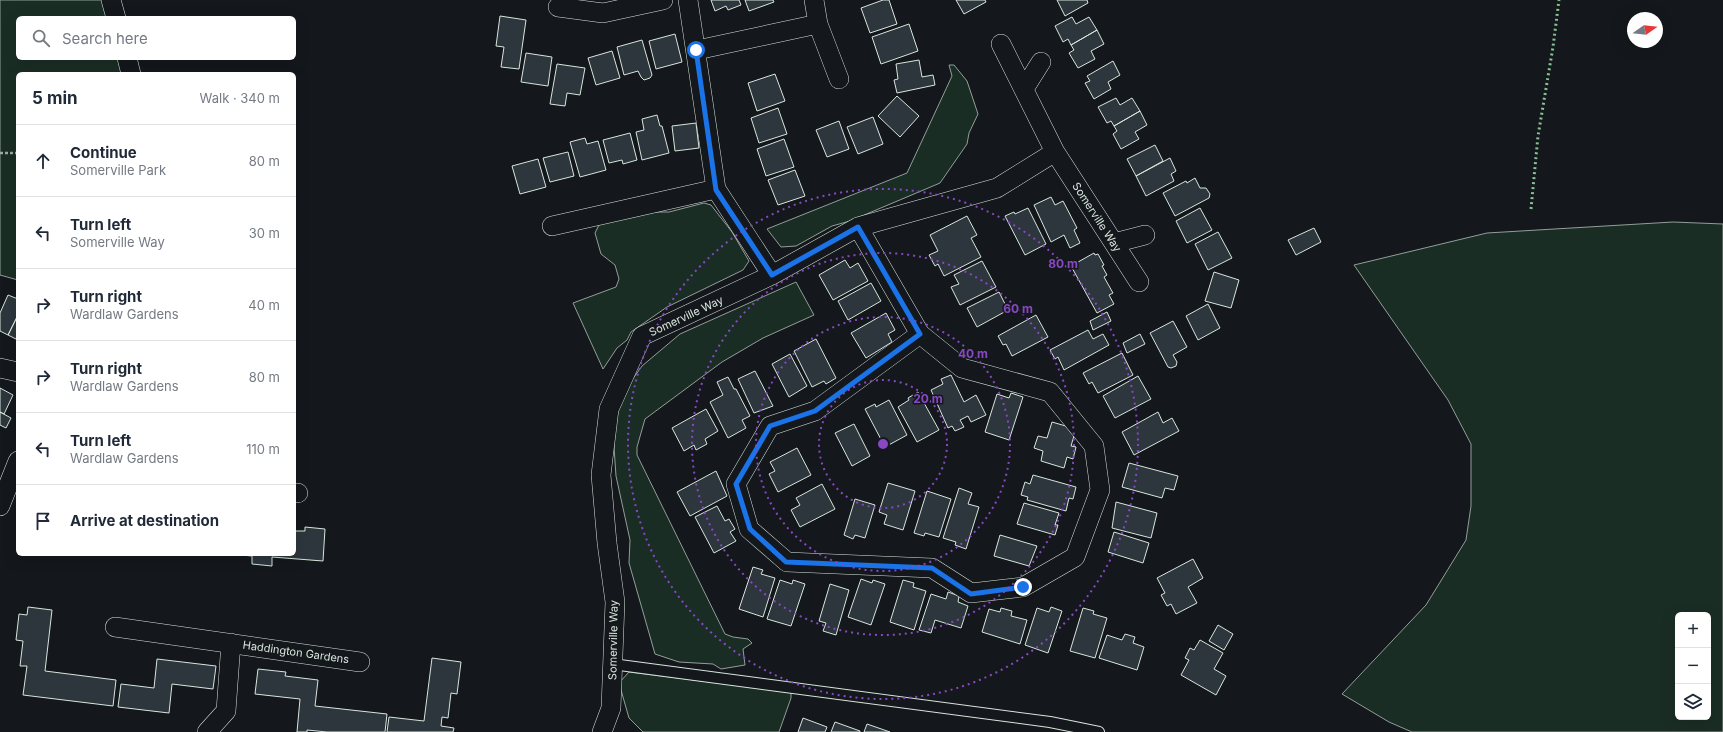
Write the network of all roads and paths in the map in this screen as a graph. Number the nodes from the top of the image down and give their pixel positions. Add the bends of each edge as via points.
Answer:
1 (111, 0) edge
2 (664, 0) edge
3 (688, 0) edge
4 (814, 0) edge
5 (558, 7) dead end
6 (115, 16) edge
7 (818, 24) junction
8 (1002, 44) dead end
9 (696, 50) junction
10 (128, 60) edge
11 (1041, 62) dead end
12 (130, 72) edge
13 (838, 79) dead end
14 (1024, 89) junction
15 (1055, 152) junction
16 (0, 153) edge
17 (16, 153) edge
18 (716, 190) junction
19 (552, 226) dead end
20 (858, 227) junction
21 (1145, 236) dead end
22 (1114, 243) junction
23 (772, 275) junction
24 (1139, 282) dead end
25 (920, 334) junction
26 (0, 368) edge
27 (16, 372) edge
28 (16, 466) edge
29 (0, 506) edge
30 (115, 627) dead end
31 (231, 643) junction
32 (360, 662) dead end
33 (612, 664) junction
34 (207, 732) edge
35 (602, 732) edge
36 (1099, 732) edge

1 - 6 street
2 - 5 street via 603,13
3 - 9 street
4 - 7 street
7 - 9 street
7 - 13 street
8 - 14 street, Somerville Way
9 - 18 street
10 - 12 street
11 - 14 street
14 - 15 street, Somerville Way
15 - 20 street, Somerville Way via 996,188
15 - 22 street, Somerville Way
16 - 17 path
18 - 19 street
18 - 23 street
20 - 23 street, Somerville Way
20 - 25 street
21 - 22 street
22 - 24 street, Somerville Way
23 - 33 street, Somerville Way via 642,336 609,409 601,475 615,602
25 - 25 street via 962,368 1050,392 1094,446 1100,490 1075,557 1023,587 971,594 932,568 786,562 750,529 736,484 770,426 815,411
26 - 27 street
28 - 29 street
30 - 31 street, Haddington Gardens
31 - 32 street, Haddington Gardens
31 - 34 street, Haddington Gardens via 226,711
33 - 35 street, Somerville Way via 611,708
33 - 36 lane via 1042,721

